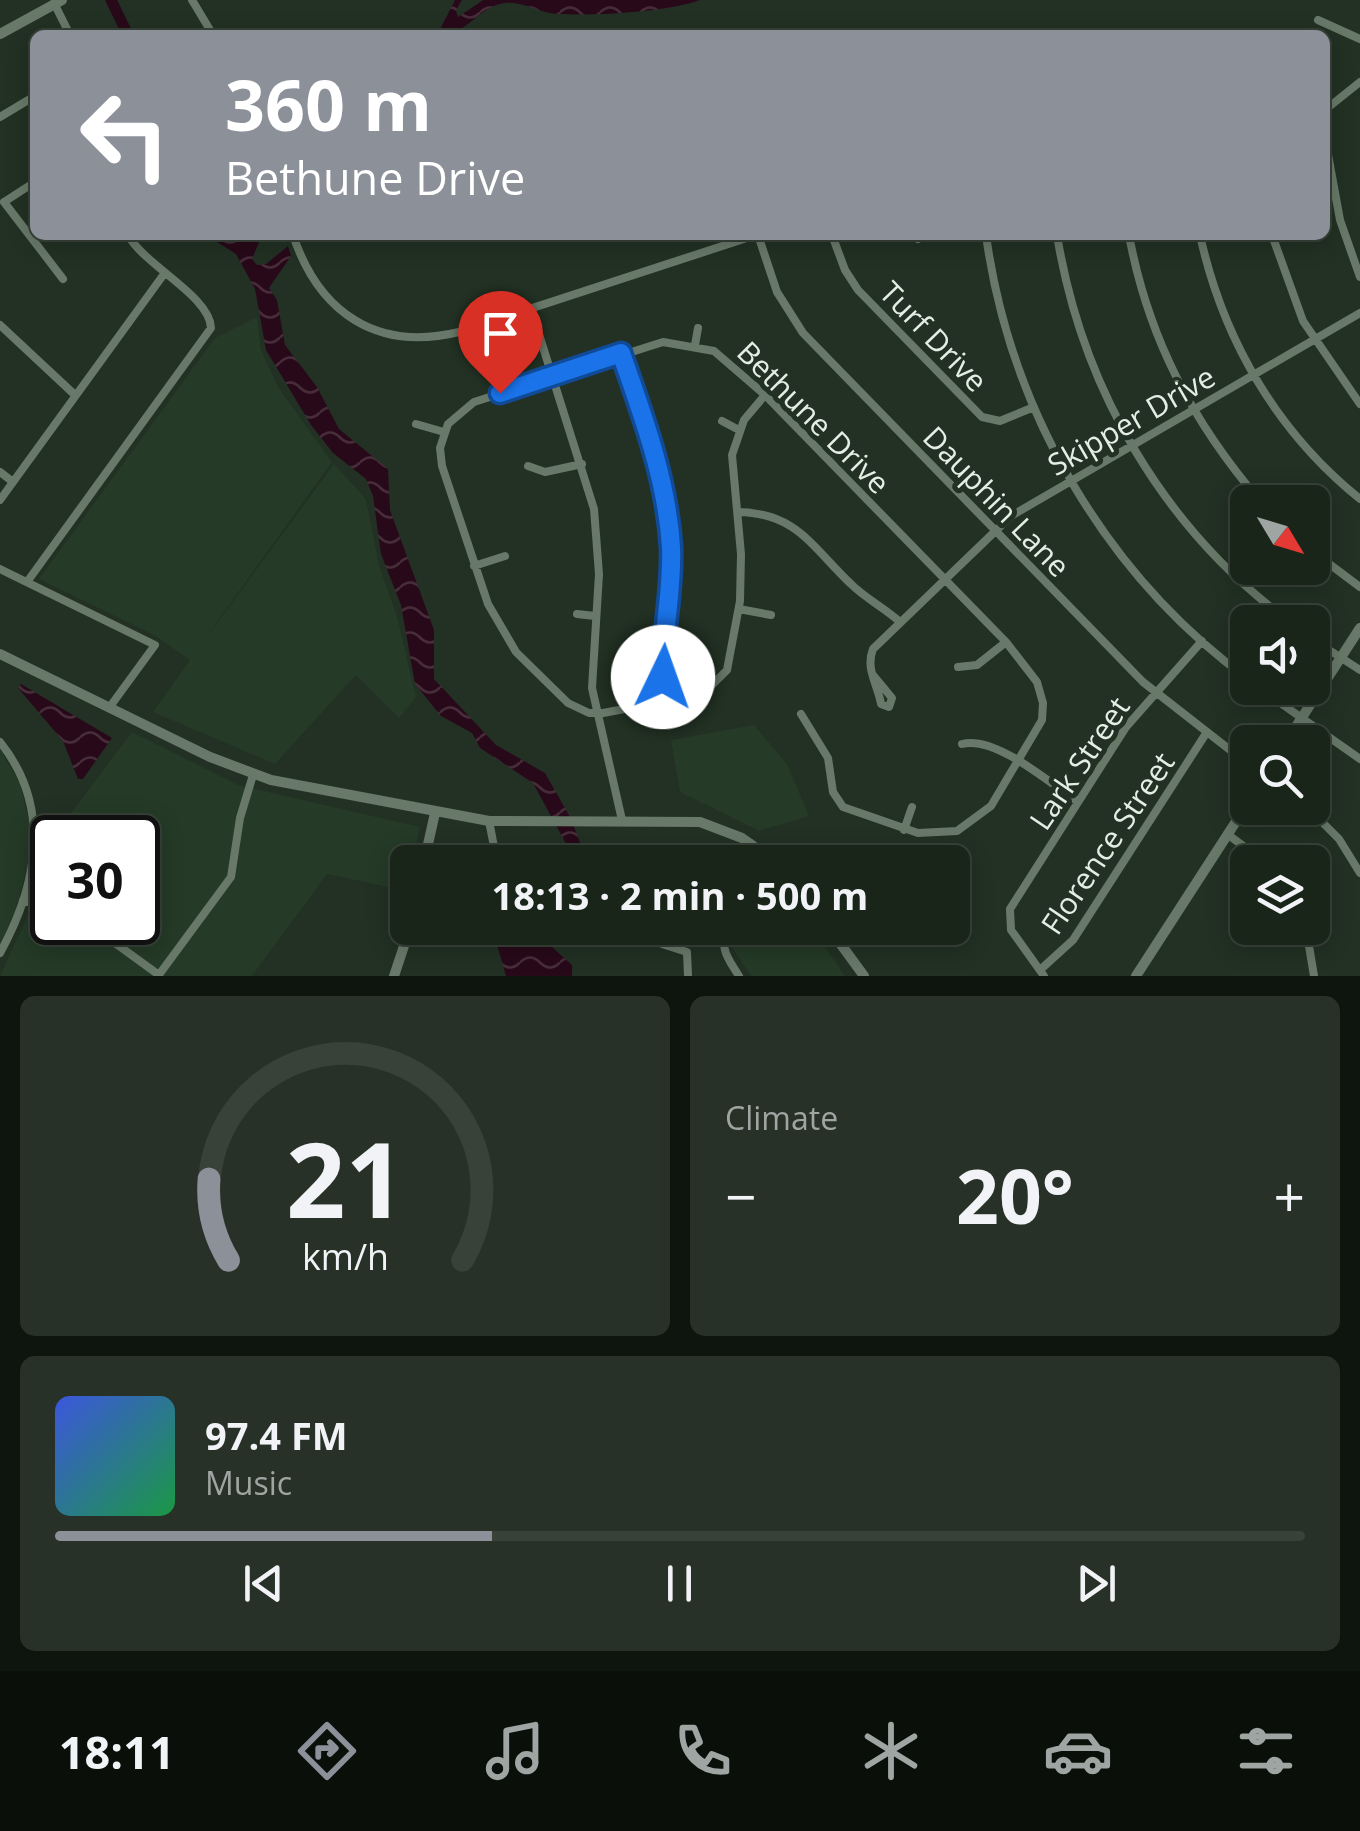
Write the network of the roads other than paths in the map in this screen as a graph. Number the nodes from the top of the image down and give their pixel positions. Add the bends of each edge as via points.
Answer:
1 (192, 0) edge
2 (56, 1) edge
3 (1318, 20) dead end
4 (0, 30) edge
5 (68, 30) edge
6 (209, 30) edge
7 (1360, 40) edge
8 (1360, 82) edge
9 (30, 99) edge
10 (1330, 106) edge
11 (0, 118) edge
12 (1330, 165) edge
13 (30, 185) edge
14 (2, 203) edge
15 (30, 237) edge
16 (32, 240) edge
17 (133, 240) edge
18 (294, 240) edge
19 (742, 240) edge
20 (759, 240) edge
21 (834, 240) edge
22 (987, 240) edge
23 (1059, 240) edge
24 (1129, 240) edge
25 (1201, 240) edge
26 (1274, 240) edge
27 (164, 274) junction
28 (1360, 276) edge
29 (64, 279) dead end
30 (532, 309) junction
31 (1360, 313) edge
32 (0, 325) edge
33 (698, 328) dead end
34 (1314, 340) junction
35 (695, 345) junction
36 (621, 353) junction
37 (1253, 375) junction
38 (553, 376) junction
39 (76, 395) junction
40 (764, 395) junction
41 (1360, 404) edge
42 (1034, 407) junction
43 (1192, 410) junction
44 (722, 421) dead end
45 (416, 424) dead end
46 (739, 430) junction
47 (444, 432) junction
48 (1132, 446) junction
49 (582, 464) junction
50 (528, 466) dead end
51 (0, 472) edge
52 (1070, 481) junction
53 (13, 482) junction
54 (1248, 485) edge
55 (0, 500) edge
56 (1360, 500) edge
57 (738, 512) junction
58 (994, 530) junction
59 (505, 556) dead end
60 (1330, 564) edge
61 (474, 566) junction
62 (0, 569) edge
63 (944, 580) junction
64 (27, 582) junction
65 (1360, 587) edge
66 (1269, 605) edge
67 (739, 609) junction
68 (576, 614) dead end
69 (770, 615) dead end
70 (595, 616) junction
71 (900, 622) junction
72 (1360, 628) edge
73 (1202, 641) junction
74 (1006, 642) junction
75 (1330, 651) edge
76 (0, 654) edge
77 (1341, 658) junction
78 (1230, 664) edge
79 (958, 666) dead end
80 (1360, 670) edge
81 (872, 675) dead end
82 (1154, 693) junction
83 (667, 702) junction
84 (1057, 702) dead end
85 (1043, 703) junction
86 (1286, 705) edge
87 (109, 708) junction
88 (596, 714) junction
89 (801, 714) dead end
90 (1303, 716) junction
91 (1297, 725) edge
92 (1206, 736) junction
93 (0, 742) edge
94 (962, 744) dead end
95 (1230, 752) edge
96 (1360, 759) edge
97 (1020, 764) junction
98 (253, 775) junction
99 (1078, 802) junction
100 (912, 807) dead end
101 (435, 813) junction
102 (622, 820) junction
103 (489, 821) junction
104 (1233, 825) edge
105 (1325, 825) edge
106 (904, 830) junction
107 (1227, 834) junction
108 (751, 843) edge
109 (428, 845) edge
110 (494, 845) edge
111 (1242, 845) edge
112 (1360, 874) edge
113 (23, 900) junction
114 (30, 902) edge
115 (117, 945) edge
116 (404, 945) edge
117 (664, 945) edge
118 (725, 945) edge
119 (841, 945) edge
120 (1309, 945) edge
121 (0, 953) edge
122 (1042, 973) edge
123 (159, 976) edge
124 (394, 976) edge
125 (688, 976) edge
126 (739, 976) edge
127 (864, 976) edge
128 (1136, 976) edge
129 (1314, 976) edge

1 - 6 street
2 - 4 street
2 - 5 street
3 - 7 street
8 - 10 street
9 - 11 street
12 - 28 street
13 - 14 street
14 - 15 street
16 - 29 street
17 - 27 street
18 - 30 street via 313,283 362,324 418,338
19 - 30 street
20 - 58 street, Dauphin Lane via 796,324
21 - 42 street, Turf Drive via 858,290 982,417 1000,421
22 - 42 street via 1008,336
23 - 48 street via 1086,349
24 - 43 street via 1151,320
25 - 37 street via 1224,316
26 - 34 street
27 - 39 street
27 - 64 street via 200,306 211,328
30 - 38 street
31 - 34 street, Skipper Drive
32 - 39 street
33 - 35 street
34 - 37 street, Skipper Drive
34 - 41 street
35 - 36 street, Bethune Drive via 663,342
35 - 40 street, Bethune Drive via 724,357
36 - 38 street, Bethune Drive
36 - 83 street via 668,516
37 - 43 street, Skipper Drive
37 - 56 street via 1297,438
38 - 47 street, Bethune Drive via 474,402
38 - 49 street
39 - 53 street
40 - 46 street
40 - 63 street, Bethune Drive
42 - 52 street
43 - 48 street, Skipper Drive
43 - 54 street
44 - 46 street
45 - 47 street
46 - 57 street via 732,466
47 - 61 street via 442,466
48 - 52 street, Skipper Drive
48 - 66 street via 1197,537
49 - 50 street via 545,472
49 - 70 street via 598,548
51 - 53 street
52 - 58 street, Skipper Drive
52 - 73 street via 1137,575
53 - 55 street
57 - 67 street
57 - 71 street via 764,512 790,523
58 - 63 street, Skipper Drive
58 - 82 street, Dauphin Lane
59 - 61 street
60 - 65 street
61 - 88 street via 495,618 528,666 568,703
62 - 64 street
63 - 71 street, Skipper Drive
63 - 74 street, Bethune Drive
64 - 87 street via 155,645
67 - 69 street
67 - 83 street via 722,678 701,694
68 - 70 street
70 - 88 street
71 - 81 street, Skipper Drive via 870,654
72 - 77 street
73 - 78 street
73 - 82 street, Lark Street
74 - 79 street via 978,664
74 - 85 street, Bethune Drive via 1033,675
75 - 77 street
76 - 87 street
77 - 80 street
77 - 90 street
82 - 92 street, Dauphin Lane
82 - 99 street, Lark Street
83 - 88 street
84 - 85 street
85 - 97 street
86 - 90 street
87 - 98 street
88 - 102 street
89 - 106 street via 828,758 838,808
90 - 91 street
90 - 96 street
92 - 95 street, Dauphin Lane
92 - 122 street, Florence Street via 1073,940
93 - 113 street via 21,774 35,817
94 - 97 street via 985,743
97 - 99 street
97 - 106 street via 992,806 966,826 946,834
98 - 101 street
98 - 123 street via 231,877
99 - 122 street, Lark Street via 1008,919
100 - 106 street
101 - 103 street
101 - 109 street
102 - 103 street
102 - 108 street via 700,822
103 - 110 street
104 - 107 street
105 - 112 street
107 - 111 street
107 - 128 street
113 - 114 street
113 - 121 street
115 - 123 street
116 - 124 street
117 - 125 street via 689,955
118 - 126 street
119 - 127 street
120 - 129 street

